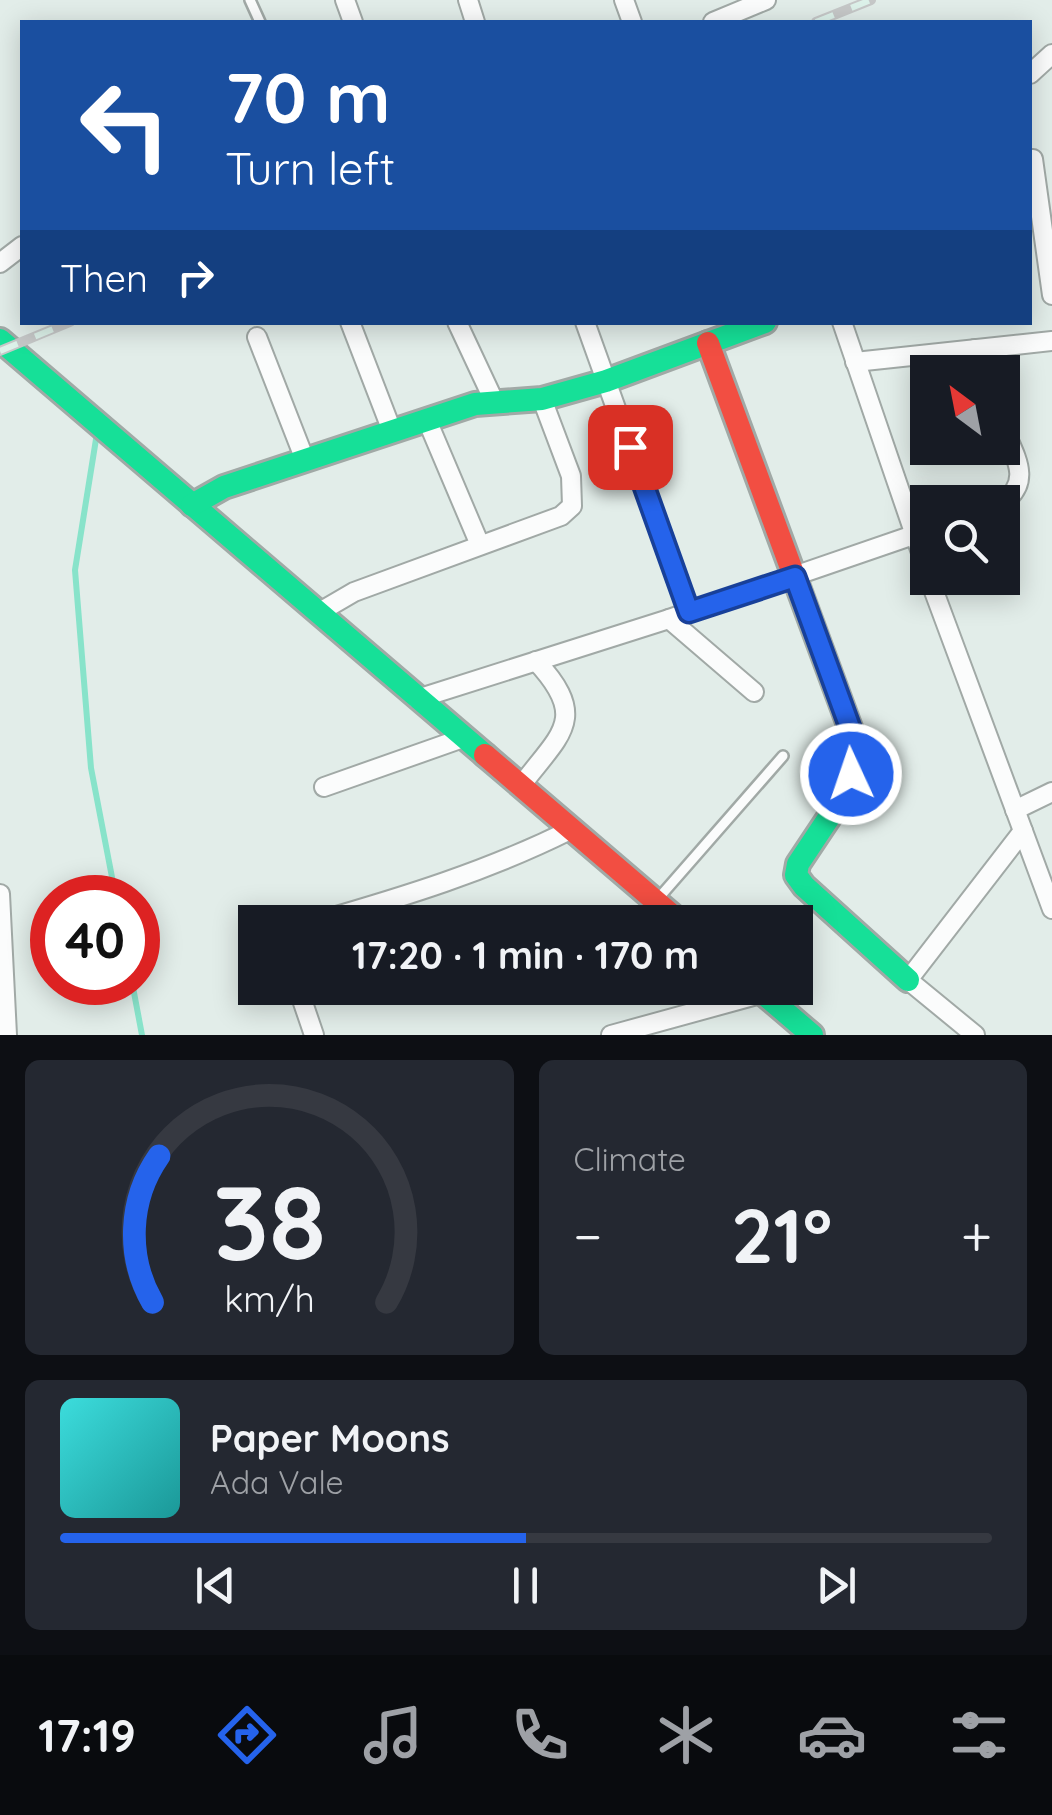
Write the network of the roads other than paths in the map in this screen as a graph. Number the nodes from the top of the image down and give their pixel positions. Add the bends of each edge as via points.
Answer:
1 (766, 0) edge
2 (718, 20) edge
3 (1052, 54) edge
4 (1032, 72) edge
5 (1038, 158) edge
6 (20, 248) edge
7 (0, 263) edge
8 (1052, 295) edge
9 (351, 325) edge
10 (459, 325) edge
11 (586, 325) edge
12 (757, 325) edge
13 (843, 325) edge
14 (258, 338) dead end
15 (0, 340) edge
16 (1052, 341) edge
17 (708, 343) junction
18 (975, 350) junction
19 (977, 355) edge
20 (855, 362) junction
21 (606, 381) junction
22 (542, 399) junction
23 (494, 400) junction
24 (428, 420) junction
25 (392, 431) junction
26 (304, 460) junction
27 (910, 504) edge
28 (192, 505) junction
29 (910, 536) edge
30 (480, 545) junction
31 (795, 577) junction
32 (935, 595) edge
33 (689, 612) junction
34 (318, 613) junction
35 (669, 620) junction
36 (536, 662) junction
37 (754, 692) dead end
38 (417, 699) junction
39 (463, 738) junction
40 (783, 756) dead end
41 (324, 787) dead end
42 (520, 787) junction
43 (1052, 792) edge
44 (1015, 810) junction
45 (570, 830) junction
46 (1023, 831) junction
47 (0, 894) edge
48 (655, 902) junction
49 (375, 905) edge
50 (659, 905) edge
51 (1052, 909) edge
52 (908, 980) junction
53 (304, 1005) edge
54 (710, 1005) edge
55 (777, 1005) edge
56 (6, 1035) edge
57 (314, 1035) edge
58 (611, 1035) edge
59 (812, 1035) edge
60 (974, 1035) edge

1 - 2 street
3 - 4 street
5 - 8 street
6 - 7 street
9 - 25 street
10 - 23 street
11 - 21 street
12 - 17 street
13 - 20 street
14 - 26 street
15 - 28 street
16 - 18 street
17 - 21 street
17 - 31 street
18 - 19 street
18 - 20 street
20 - 27 street
21 - 22 street
21 - 33 street
22 - 23 street
22 - 30 street via 572,476 572,506
23 - 24 street
24 - 25 street
24 - 30 street
25 - 26 street
26 - 28 street
28 - 34 street
29 - 31 street
30 - 34 street via 354,592
31 - 33 street
31 - 52 street via 852,733 845,795 796,875
32 - 44 street
33 - 35 street
34 - 38 street
35 - 36 street
35 - 37 street
36 - 38 street
36 - 42 street via 559,686 566,716 561,733
38 - 39 street
39 - 41 street
39 - 42 street
40 - 48 lane
42 - 45 street
43 - 44 street
44 - 46 street
45 - 48 street
45 - 49 street via 512,859
46 - 51 street
46 - 52 street
47 - 56 street
48 - 50 street
52 - 60 street
53 - 57 street
54 - 58 street
55 - 59 street

